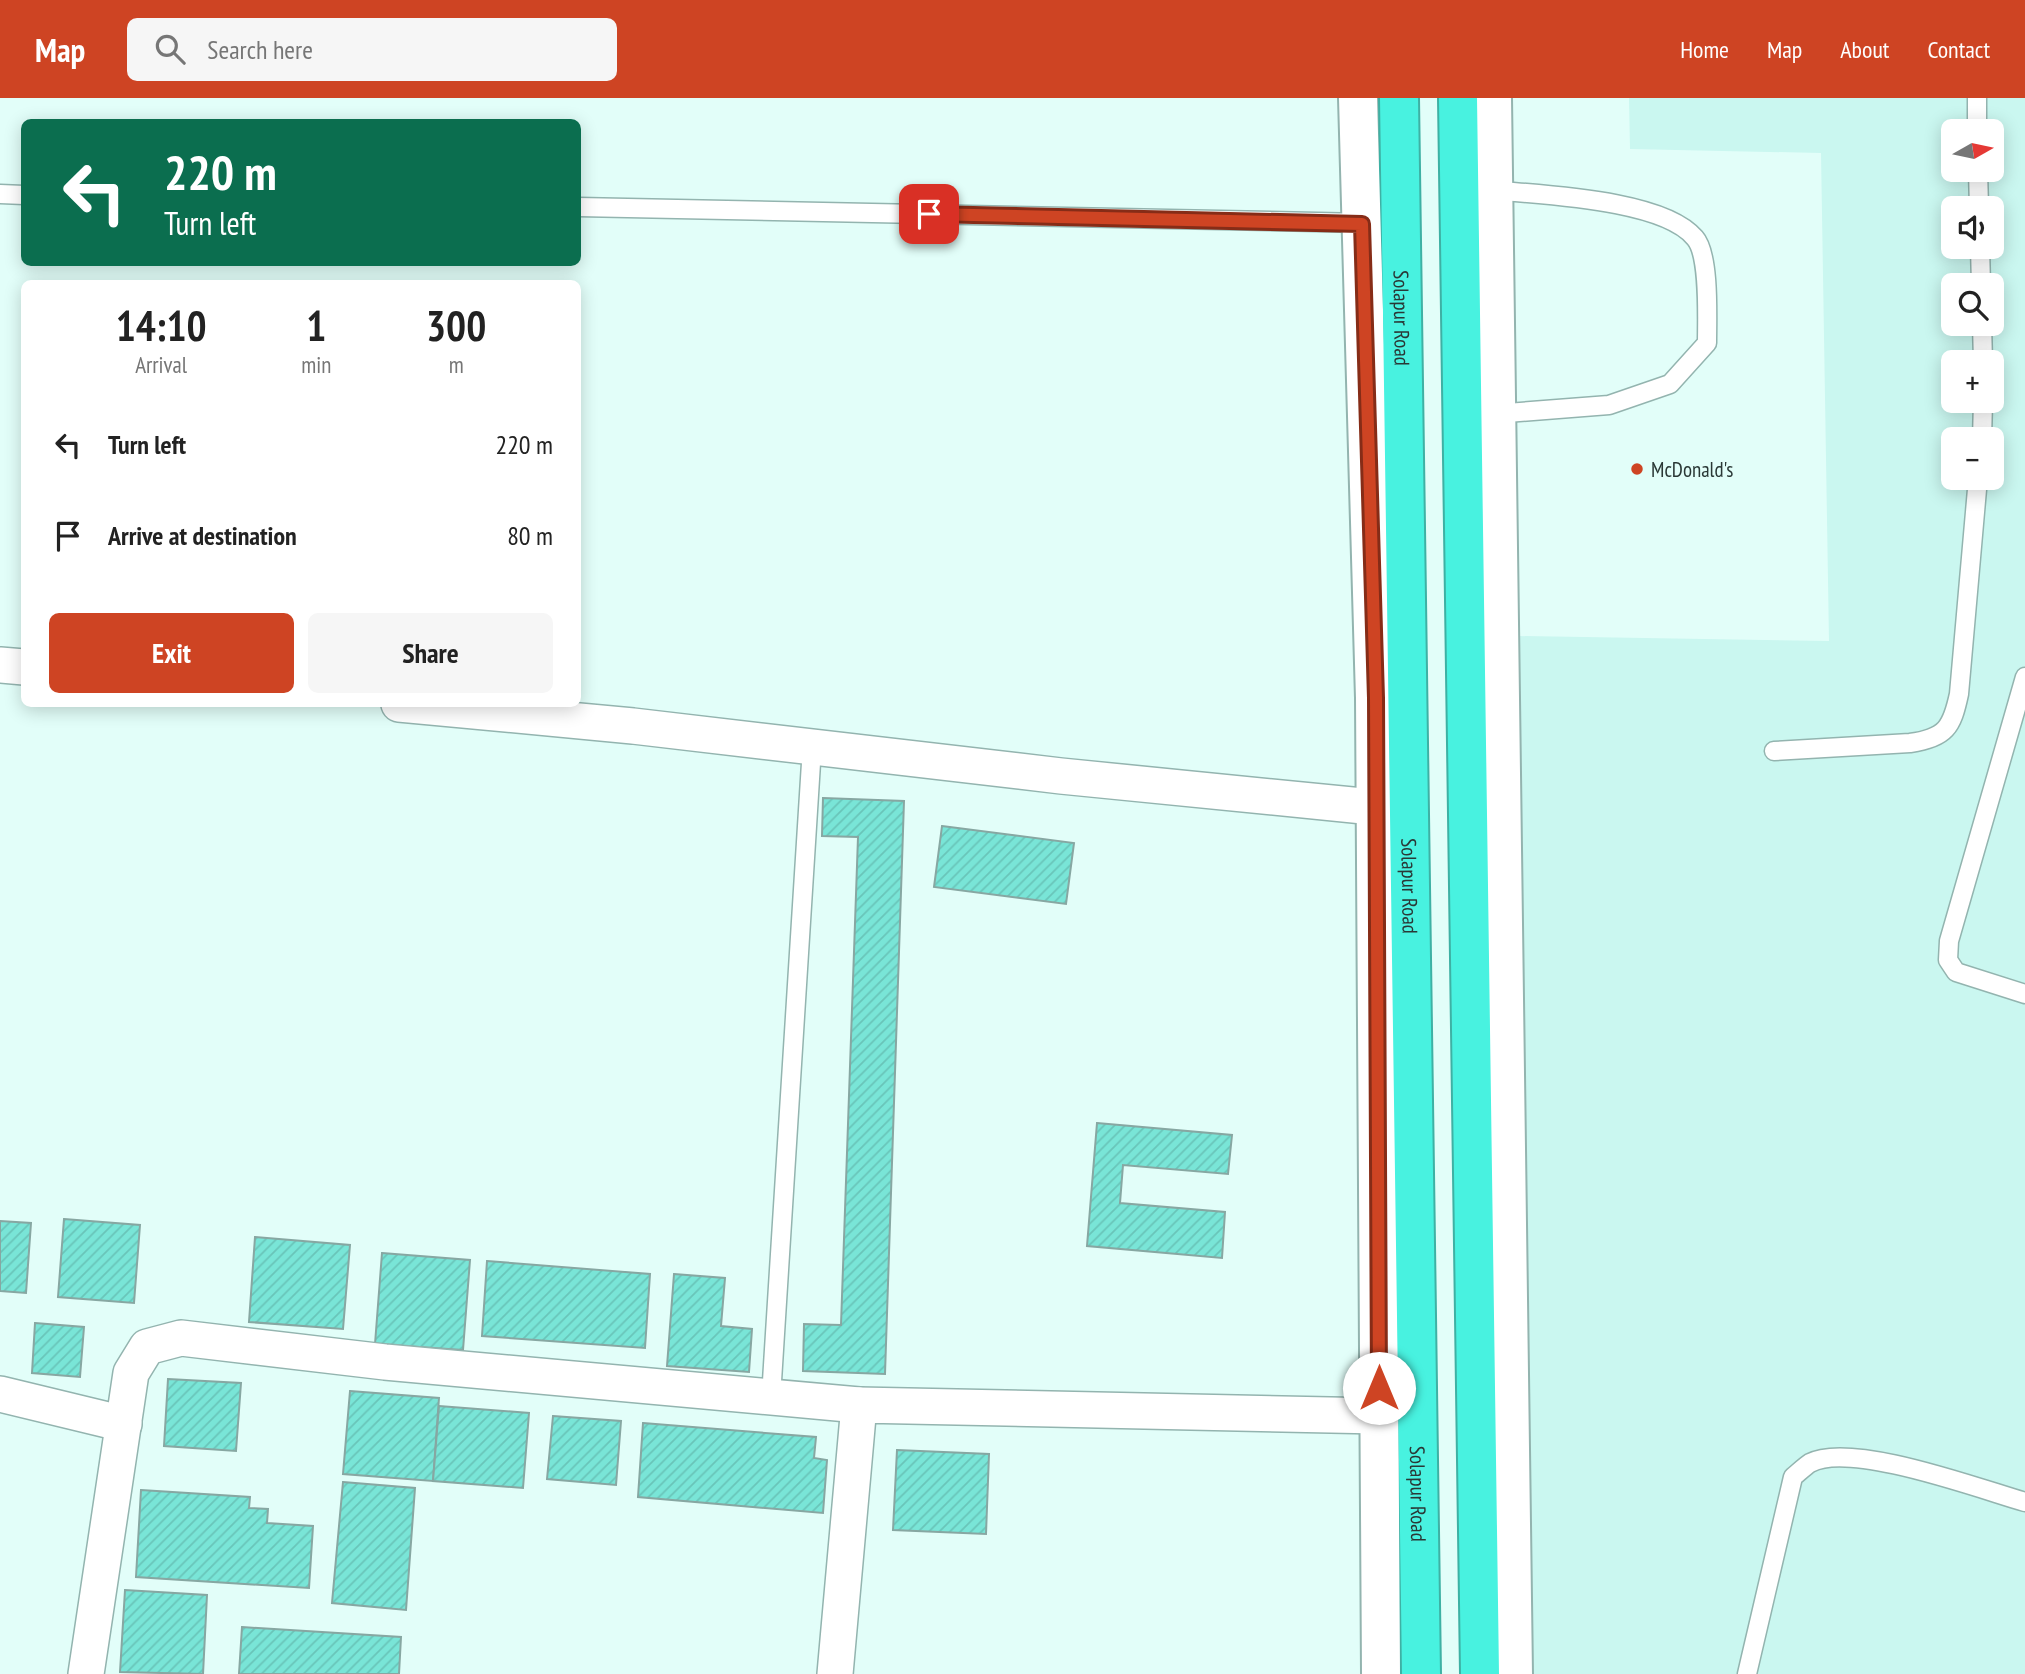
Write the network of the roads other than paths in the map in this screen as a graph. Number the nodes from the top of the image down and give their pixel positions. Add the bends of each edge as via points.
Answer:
1 (1358, 98) edge
2 (1399, 98) edge
3 (1458, 98) edge
4 (1492, 98) edge
5 (1977, 98) edge
6 (1978, 119) edge
7 (1476, 188) junction
8 (0, 194) edge
9 (21, 195) edge
10 (581, 207) edge
11 (1401, 219) junction
12 (1362, 224) junction
13 (1480, 415) junction
14 (1977, 490) edge
15 (0, 665) edge
16 (21, 667) edge
17 (2025, 677) edge
18 (430, 707) edge
19 (812, 747) junction
20 (1774, 751) dead end
21 (1392, 809) junction
22 (2025, 994) edge
23 (0, 1394) edge
24 (771, 1397) junction
25 (859, 1405) junction
26 (1379, 1416) junction
27 (124, 1424) junction
28 (2025, 1502) edge
29 (1420, 1592) junction
30 (1480, 1593) junction
31 (86, 1674) edge
32 (835, 1674) edge
33 (1381, 1674) edge
34 (1422, 1674) edge
35 (1480, 1674) edge
36 (1513, 1674) edge
37 (1747, 1674) edge

1 - 12 street
2 - 11 highway, Solapur Road
3 - 7 highway
4 - 7 street
5 - 6 lane
7 - 13 highway
7 - 13 lane via 1618,204 1666,217 1696,238 1707,275 1707,343 1670,384 1609,405
8 - 9 lane
10 - 12 lane
11 - 12 lane
11 - 21 highway, Solapur Road
12 - 21 street via 1376,698
13 - 30 highway
13 - 36 street
14 - 20 lane via 1959,694 1946,731 1910,743
15 - 16 street
17 - 22 lane via 1949,941 1948,960 1956,972
18 - 19 street
19 - 21 street
19 - 24 lane
21 - 26 street
21 - 29 highway, Solapur Road
23 - 27 street
24 - 25 street
24 - 27 street via 181,1339 147,1347 131,1373
25 - 26 street
25 - 32 street
26 - 33 street
27 - 31 street
28 - 37 lane via 1883,1460 1811,1462 1793,1477
29 - 30 highway
29 - 34 highway, Solapur Road
30 - 35 highway

